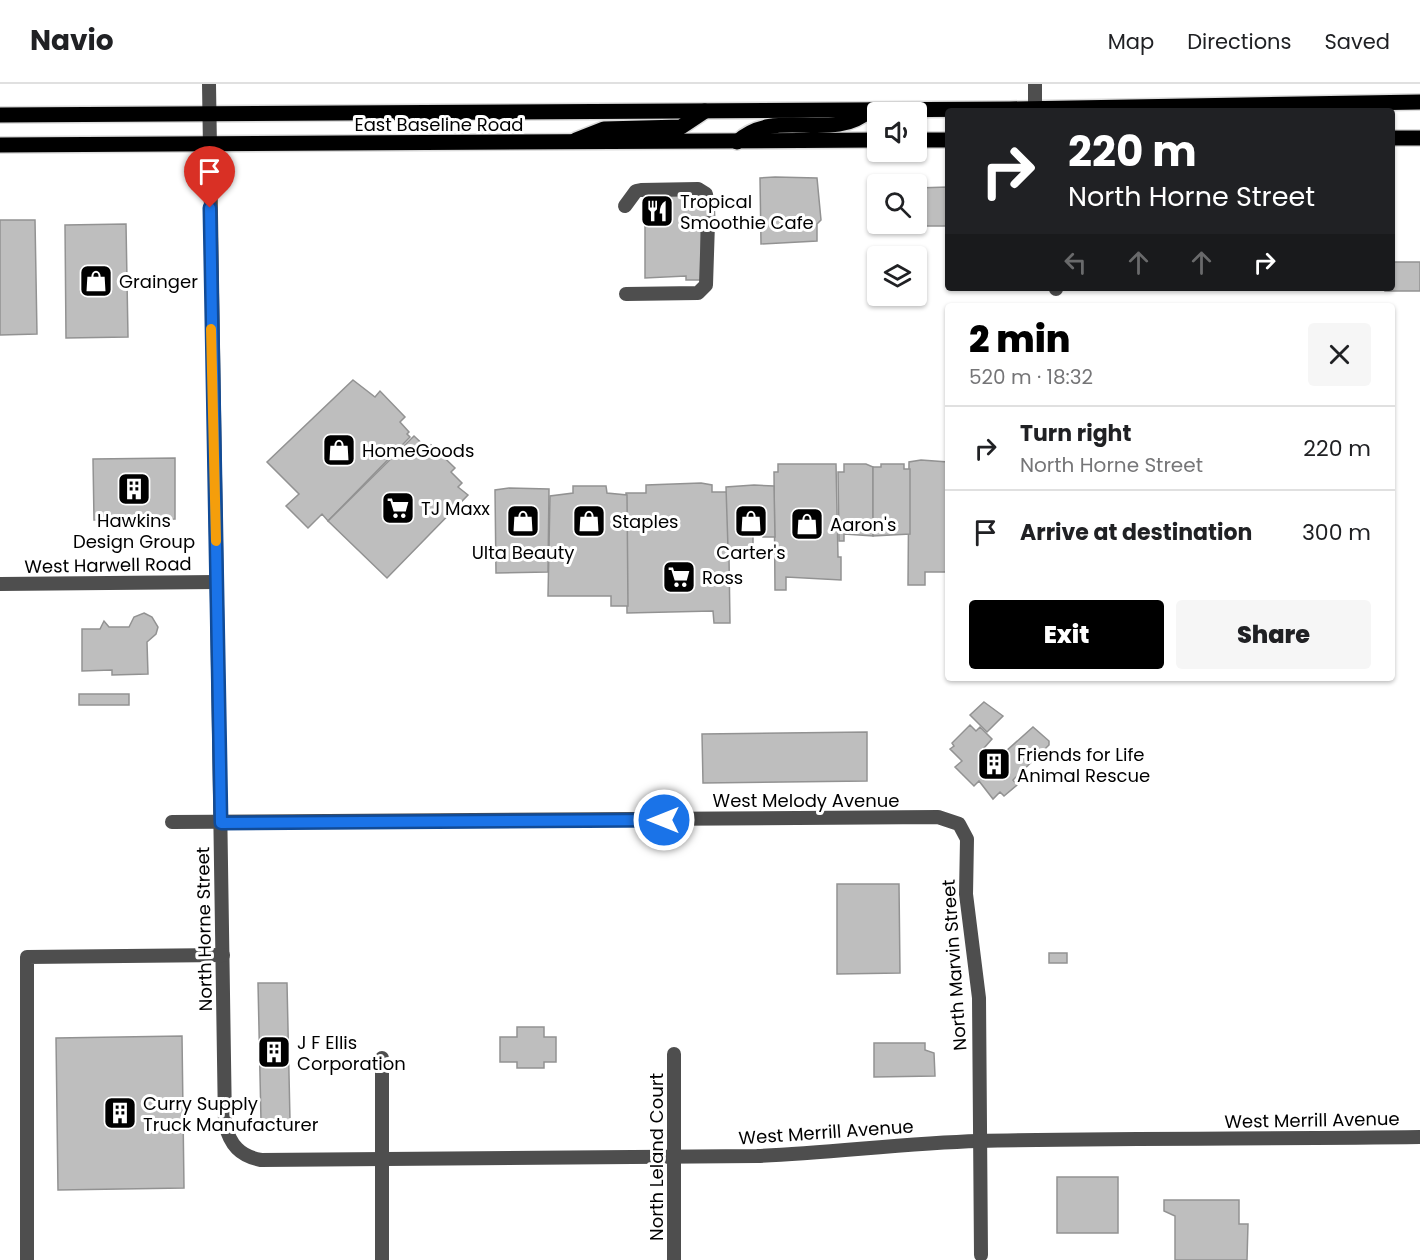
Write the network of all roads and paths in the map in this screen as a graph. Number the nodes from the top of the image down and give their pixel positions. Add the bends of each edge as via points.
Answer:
1 (209, 84) edge
2 (1035, 84) edge
3 (1420, 102) edge
4 (1035, 108) edge
5 (1131, 108) edge
6 (867, 110) edge
7 (927, 110) edge
8 (945, 110) edge
9 (705, 111) junction
10 (867, 112) edge
11 (0, 115) edge
12 (208, 128) junction
13 (1395, 138) edge
14 (1420, 138) edge
15 (867, 140) edge
16 (927, 140) edge
17 (945, 140) edge
18 (737, 142) junction
19 (568, 144) junction
20 (0, 145) edge
21 (707, 202) dead end
22 (625, 206) dead end
23 (708, 223) dead end
24 (626, 294) dead end
25 (217, 582) junction
26 (0, 584) edge
27 (172, 822) dead end
28 (221, 823) junction
29 (959, 824) joint
30 (223, 955) junction
31 (674, 1054) dead end
32 (382, 1058) dead end
33 (1420, 1137) edge
34 (979, 1141) junction
35 (237, 1150) joint
36 (674, 1156) junction
37 (382, 1159) junction
38 (981, 1255) dead end
39 (27, 1260) edge
40 (382, 1260) edge
41 (674, 1260) edge

1 - 12 street, North Horne Street
2 - 4 street
3 - 5 main road, East Baseline Road
6 - 9 main road, East Baseline Road
7 - 8 main road, East Baseline Road
9 - 12 main road, East Baseline Road
9 - 19 main road via 681,127 604,129
10 - 18 main road via 839,124 765,125
11 - 12 main road, East Baseline Road
12 - 19 main road, East Baseline Road
12 - 20 main road, East Baseline Road
12 - 25 street, North Horne Street
13 - 14 main road
15 - 18 main road, East Baseline Road
16 - 17 main road
18 - 19 main road, East Baseline Road
21 - 22 street via 706,194 698,189 641,190
23 - 24 street via 703,290
25 - 26 street, West Harwell Road
25 - 28 street, North Horne Street
27 - 28 street, West Melody Avenue
28 - 29 street, West Melody Avenue via 938,817
28 - 30 street, North Horne Street
29 - 34 street, North Marvin Street via 967,839 966,894 979,998
30 - 35 street, North Horne Street via 225,1124
30 - 39 street via 27,957
31 - 36 street, North Leland Court
32 - 37 street
33 - 34 street, West Merrill Avenue
34 - 36 street, West Merrill Avenue via 897,1144 836,1153
34 - 38 street, North Marvin Street
35 - 37 street, West Merrill Avenue via 248,1158 261,1160
36 - 37 street, West Merrill Avenue
36 - 41 street, North Leland Court
37 - 40 street

